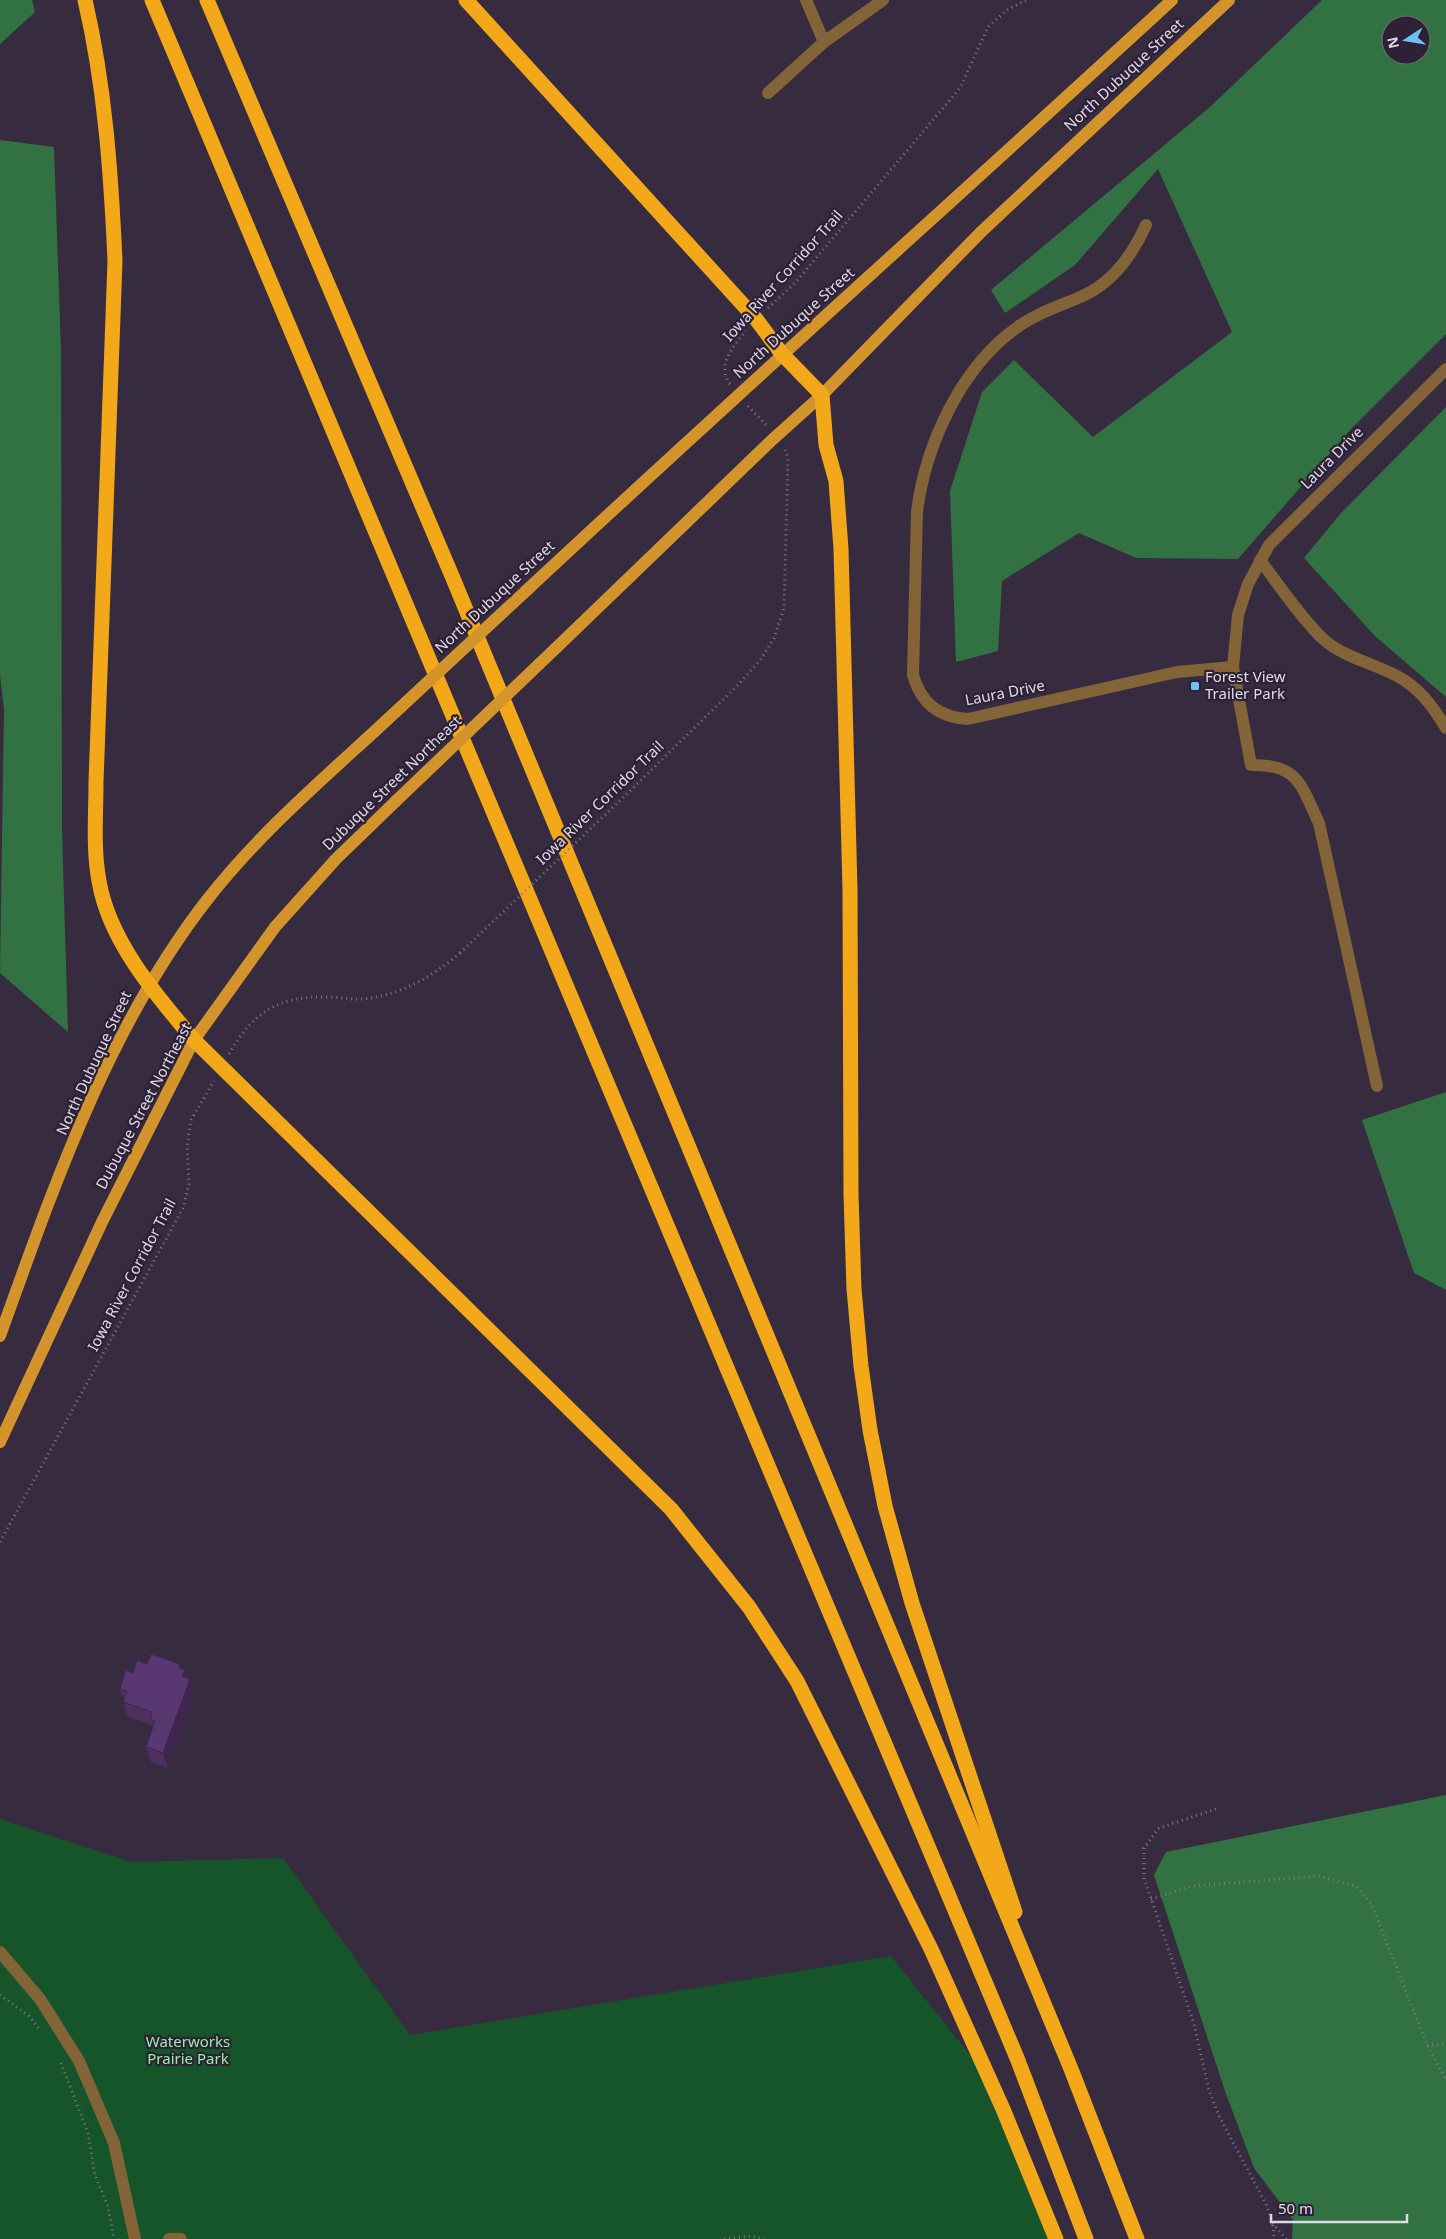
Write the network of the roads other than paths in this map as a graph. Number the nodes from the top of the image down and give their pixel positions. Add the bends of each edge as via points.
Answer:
1 (85, 0) edge
2 (152, 0) edge
3 (207, 0) edge
4 (466, 0) edge
5 (806, 0) edge
6 (883, 0) edge
7 (1172, 0) edge
8 (1229, 0) edge
9 (824, 42) junction
10 (768, 94) dead end
11 (1146, 225) dead end
12 (782, 354) junction
13 (1446, 369) edge
14 (822, 395) junction
15 (1260, 560) junction
16 (1233, 667) junction
17 (482, 718) joint
18 (1446, 728) edge
19 (149, 986) junction
20 (194, 1040) junction
21 (1377, 1086) dead end
22 (0, 1336) edge
23 (0, 1442) edge
24 (0, 1952) edge
25 (1071, 2069) junction
26 (135, 2239) edge
27 (169, 2239) edge
28 (181, 2239) edge
29 (1056, 2239) edge
30 (1086, 2239) edge
31 (1136, 2239) edge

1 - 19 highway via 103,99 112,180 115,261 96,856 108,916
2 - 30 highway via 1017,2058
3 - 25 highway via 452,576
4 - 12 highway via 756,319
5 - 9 street
6 - 9 street
7 - 12 main road, North Dubuque Street
8 - 14 main road, North Dubuque Street via 981,232
9 - 10 street
11 - 16 street, Laura Drive via 1122,266 1106,281 1079,298 1043,311 999,342 955,397 941,424 929,452 917,511 913,675 918,690 939,713 968,719 1177,672
12 - 14 highway
12 - 19 main road, North Dubuque Street, bridge via 282,816 206,900
13 - 15 street, Laura Drive via 1269,545
14 - 17 main road, North Dubuque Street, bridge
14 - 25 highway via 826,445 836,481 841,549 850,890 851,1194 854,1289 861,1366 886,1506 912,1603
15 - 16 street, Laura Drive via 1238,615
15 - 18 street via 1322,638 1366,663 1398,676 1430,704
16 - 21 street via 1252,765 1271,765 1288,771 1300,785 1319,823
17 - 20 main road, Dubuque Street Northeast, bridge via 336,859 275,926
19 - 20 highway
19 - 22 main road, North Dubuque Street via 123,1032 82,1123 45,1210
20 - 23 main road, Dubuque Street Northeast via 102,1222
20 - 29 highway via 671,1509 749,1607 797,1681 931,1950 1003,2109
24 - 26 street via 40,2000 79,2061 114,2143
25 - 31 highway
27 - 28 street

